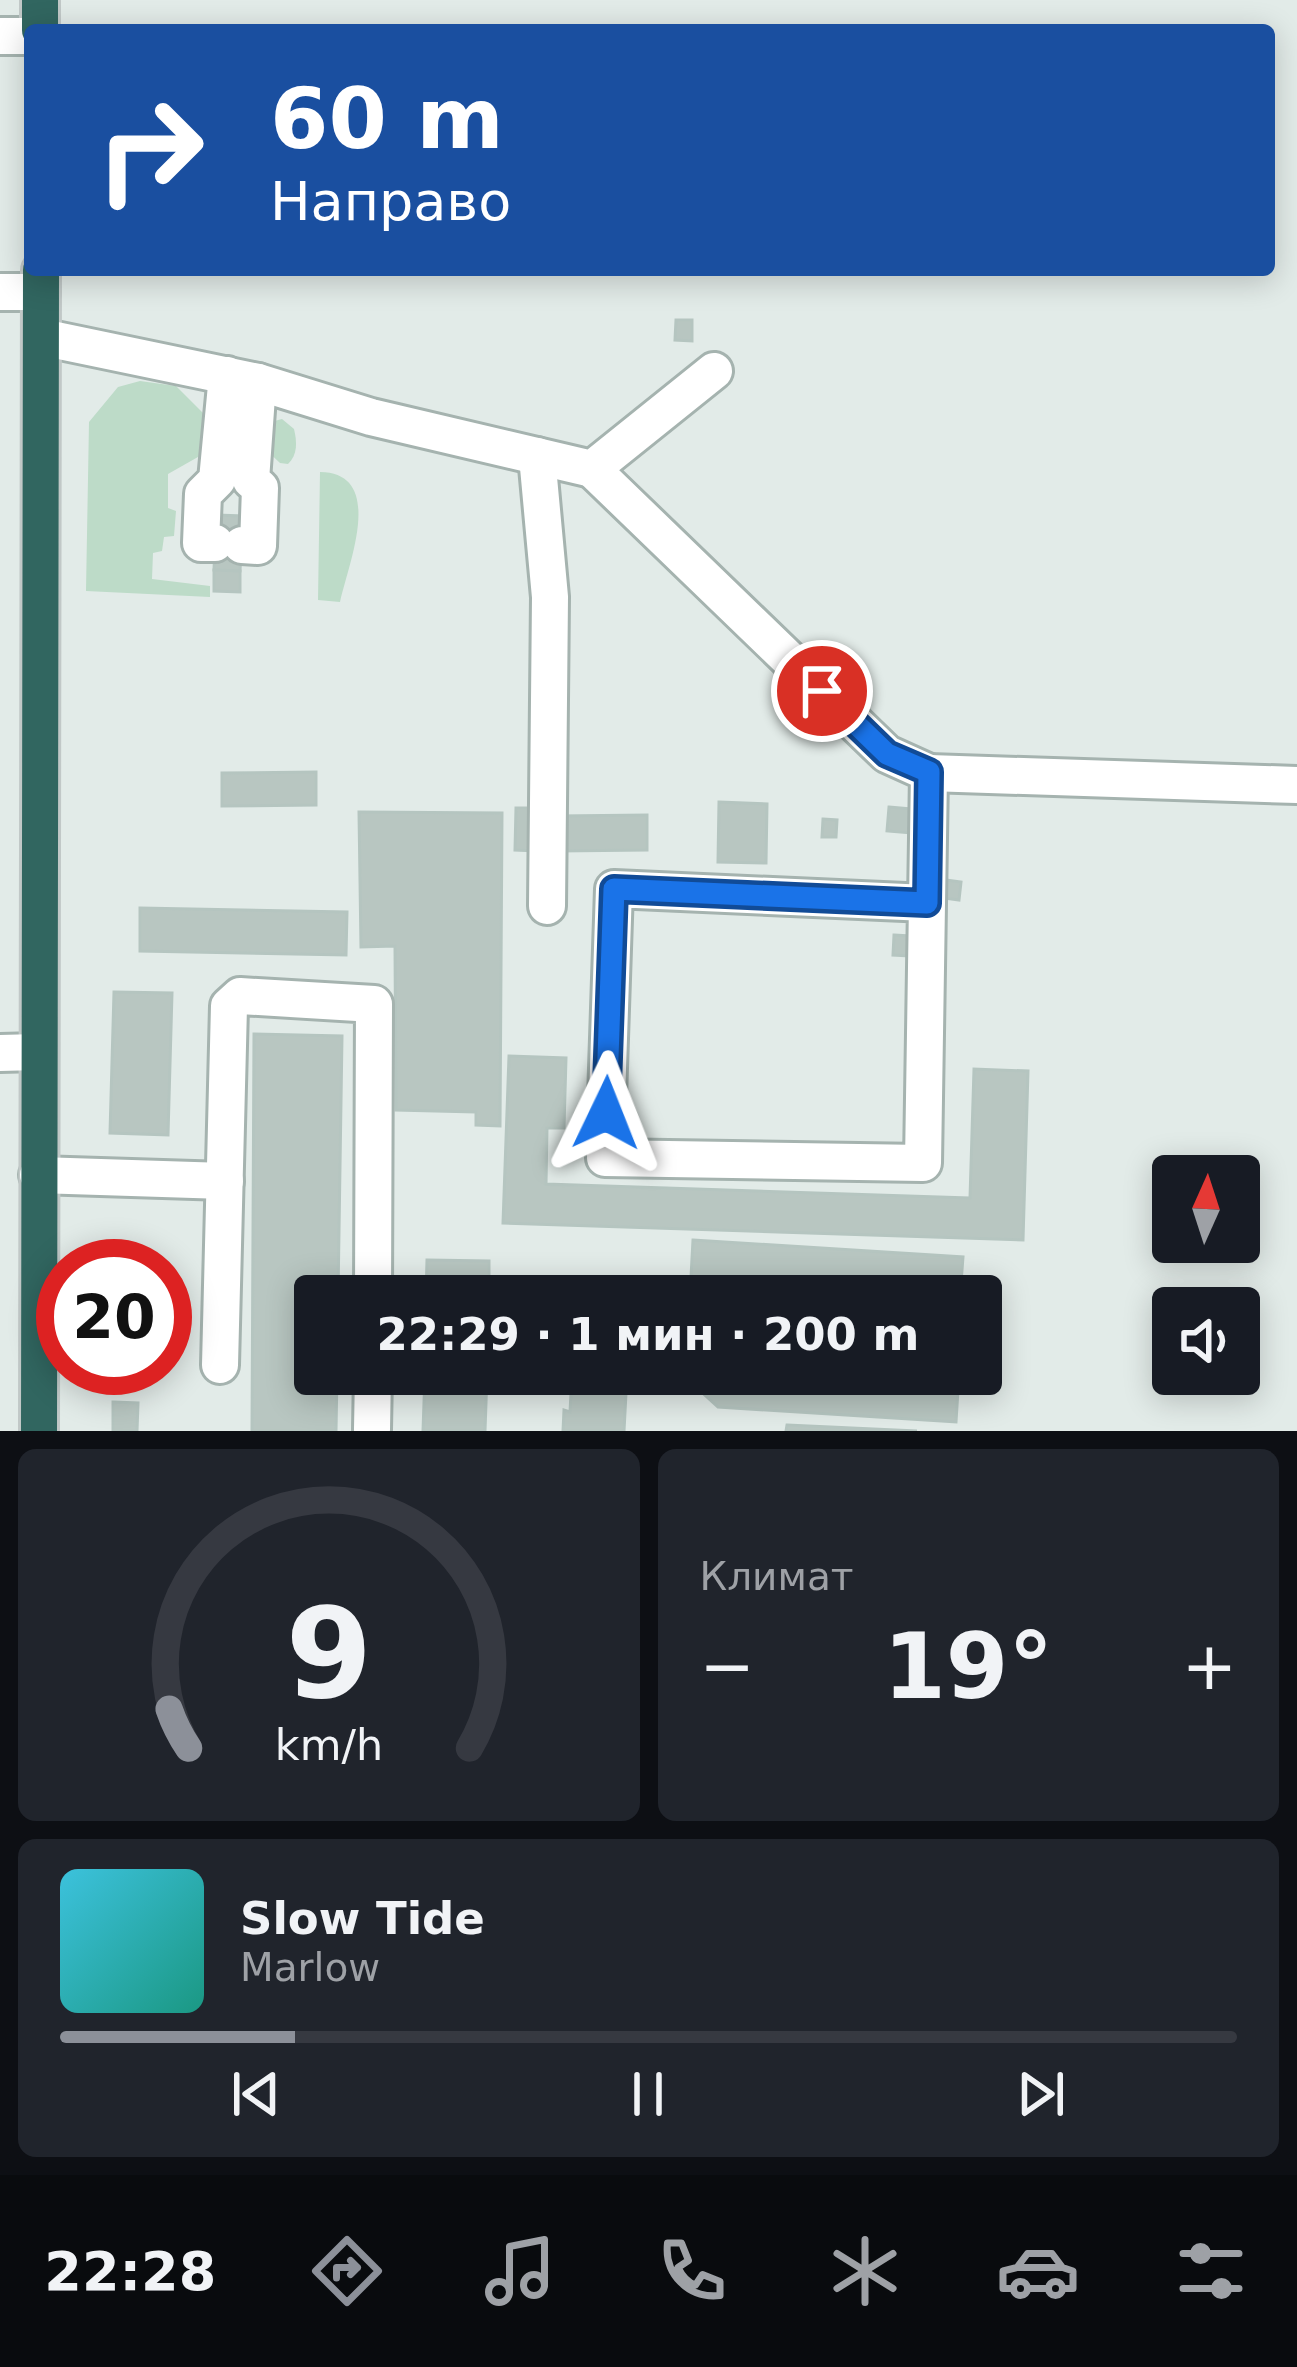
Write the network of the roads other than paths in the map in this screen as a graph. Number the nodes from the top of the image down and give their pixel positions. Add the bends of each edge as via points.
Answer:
1 (41, 281) edge
2 (0, 292) edge
3 (41, 338) junction
4 (714, 371) dead end
5 (242, 378) junction
6 (537, 455) junction
7 (592, 469) junction
8 (929, 772) junction
9 (1297, 785) edge
10 (927, 903) junction
11 (547, 906) dead end
12 (37, 1052) junction
13 (0, 1053) edge
14 (38, 1174) junction
15 (225, 1181) junction
16 (373, 1275) edge
17 (220, 1365) dead end
18 (373, 1395) edge
19 (373, 1429) edge
20 (39, 1431) edge

1 - 2 street
1 - 3 highway
3 - 5 street
3 - 12 highway
4 - 7 street
5 - 5 street via 251,481 260,488 258,546 201,543 203,494 217,480
5 - 6 street
6 - 7 street
6 - 11 street via 550,598
7 - 8 street via 887,754
8 - 9 street
8 - 10 street
10 - 10 street via 923,1163 605,1158 614,889
12 - 13 street
12 - 14 highway
14 - 15 street
14 - 20 highway
15 - 16 street via 229,1006 240,996 374,1004
15 - 17 street
18 - 19 street

